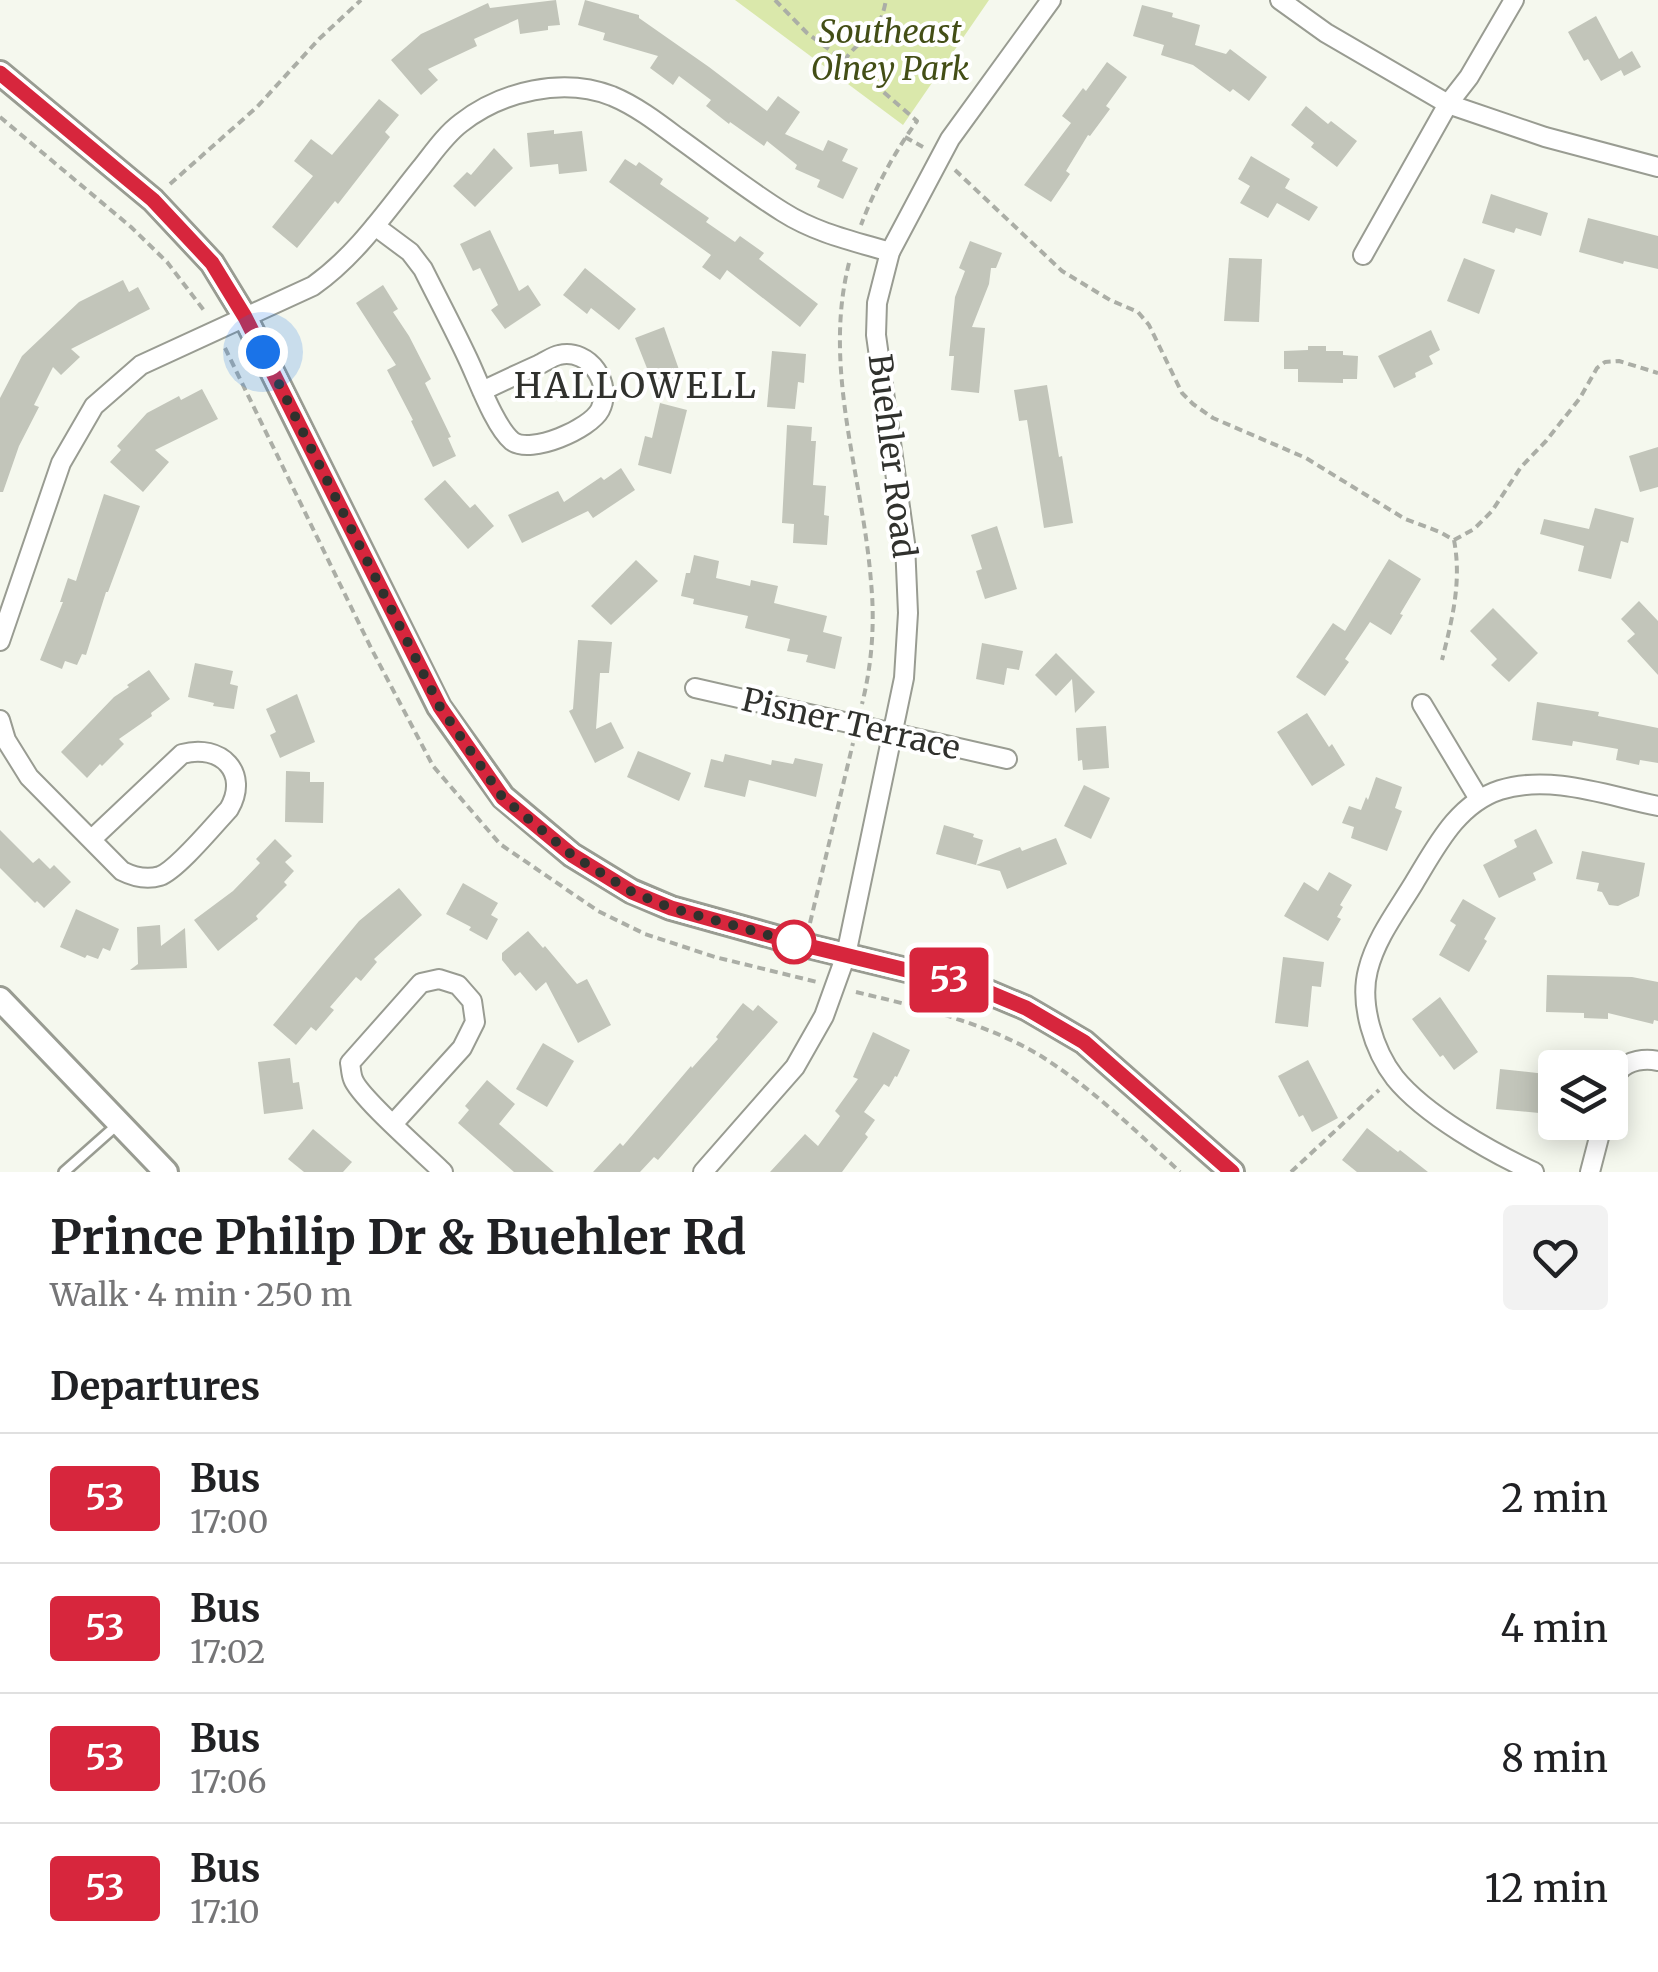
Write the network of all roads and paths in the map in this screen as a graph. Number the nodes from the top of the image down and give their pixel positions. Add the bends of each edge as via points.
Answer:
1 (361, 0) edge
2 (774, 0) edge
3 (886, 0) edge
4 (1051, 0) edge
5 (1280, 0) edge
6 (1514, 0) edge
7 (844, 61) junction
8 (0, 73) edge
9 (1448, 104) junction
10 (5, 122) dead end
11 (0, 127) edge
12 (905, 138) junction
13 (941, 156) junction
14 (1658, 167) edge
15 (153, 200) junction
16 (375, 226) junction
17 (855, 242) junction
18 (890, 252) junction
19 (1363, 255) dead end
20 (245, 317) junction
21 (1658, 373) edge
22 (482, 390) junction
23 (1454, 540) junction
24 (0, 641) edge
25 (1442, 660) dead end
26 (695, 688) dead end
27 (1422, 704) dead end
28 (0, 720) edge
29 (857, 726) junction
30 (891, 734) junction
31 (1007, 759) dead end
32 (1479, 799) junction
33 (1658, 806) edge
34 (92, 839) junction
35 (804, 945) junction
36 (846, 955) junction
37 (834, 987) junction
38 (0, 998) edge
39 (1658, 1061) edge
40 (1628, 1066) edge
41 (1393, 1076) junction
42 (119, 1123) junction
43 (393, 1124) junction
44 (1598, 1140) edge
45 (64, 1172) edge
46 (166, 1172) edge
47 (443, 1172) edge
48 (703, 1172) edge
49 (1180, 1172) edge
50 (1232, 1172) edge
51 (1291, 1172) edge
52 (1534, 1172) edge
53 (1590, 1172) edge

1 - 15 path via 257,107
2 - 7 path
3 - 7 path via 872,36
4 - 13 street, Buehler Road
5 - 9 street
6 - 9 street
7 - 12 path via 917,120
8 - 15 street
9 - 14 street
9 - 19 street
10 - 11 path
12 - 13 path
12 - 17 path
13 - 18 street, Buehler Road
13 - 23 path via 1062,271 1138,312 1193,404
15 - 20 street via 212,263
16 - 17 street via 440,144 480,109 533,89 570,88 610,95 644,113 784,213
16 - 20 street via 334,272
16 - 22 street via 423,269
17 - 18 street
17 - 29 path via 839,335 873,631
18 - 30 street, Buehler Road via 876,335 905,543 908,614 904,678
20 - 24 street via 141,365 94,406 61,463
20 - 35 street via 440,707 503,798 572,855 632,892
21 - 23 path via 1618,361 1597,368 1492,511
22 - 22 street via 506,435 528,447 592,421 604,391 592,364 561,354
23 - 25 path via 1458,581
26 - 29 street, Pisner Terrace
27 - 32 street
28 - 34 street via 29,776
29 - 30 street, Pisner Terrace
29 - 35 path
30 - 31 street, Pisner Terrace
30 - 36 street, Buehler Road
32 - 33 street via 1528,783
32 - 41 street via 1440,839 1379,940 1367,973 1371,1032
34 - 34 street via 182,754 211,752 232,772 229,809 163,875 122,871
35 - 36 street
35 - 37 path via 799,976
36 - 37 street, Buehler Road
36 - 50 street via 976,987 1026,1008 1084,1042
37 - 48 street, Buehler Road via 795,1067
37 - 49 path via 958,1020 1040,1056 1083,1084
38 - 42 street
39 - 40 street
41 - 51 path
41 - 52 street via 1491,1152
42 - 45 lane
42 - 46 street
43 - 43 street via 462,1048 475,1022 472,1001 458,985 421,983 350,1063 353,1081
43 - 47 street
44 - 53 street

